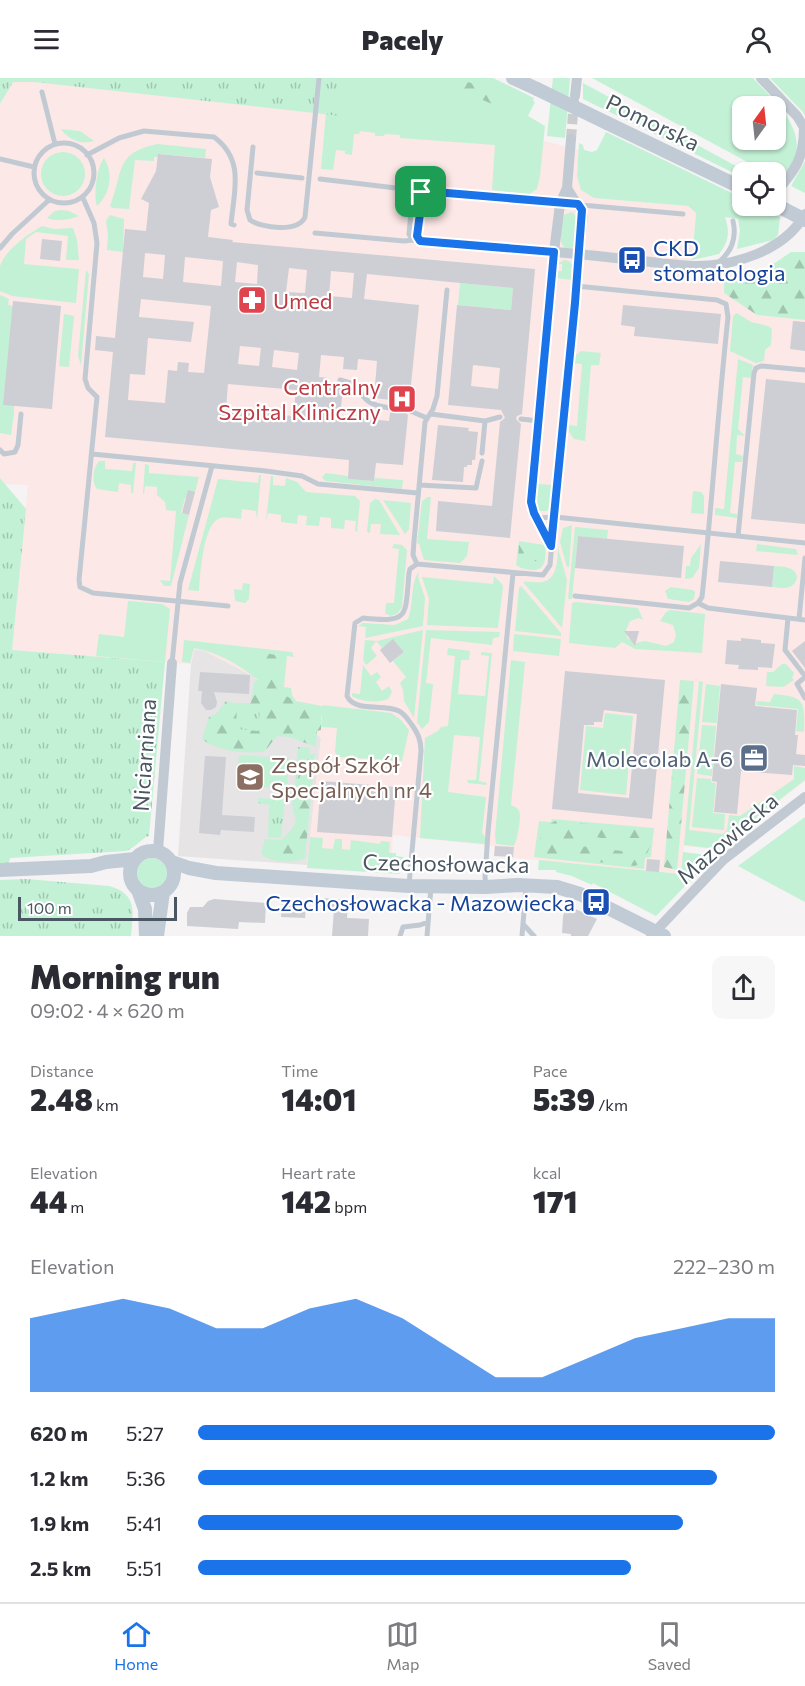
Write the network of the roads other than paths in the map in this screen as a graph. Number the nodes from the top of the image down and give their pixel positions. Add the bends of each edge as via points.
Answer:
1 (319, 78) edge
2 (513, 78) edge
3 (577, 78) edge
4 (761, 78) edge
5 (42, 92) dead end
6 (575, 96) tunnel mouth
7 (805, 128) edge
8 (571, 139) tunnel mouth
9 (55, 144) junction
10 (253, 147) dead end
11 (87, 155) junction
12 (0, 159) edge
13 (34, 167) junction
14 (259, 173) dead end
15 (302, 178) dead end
16 (320, 179) dead end
17 (786, 180) edge
18 (732, 183) edge
19 (567, 188) junction
20 (82, 198) junction
21 (49, 200) junction
22 (560, 204) junction
23 (578, 204) junction
24 (786, 210) edge
25 (682, 214) dead end
26 (804, 218) edge
27 (733, 221) dead end
28 (234, 225) dead end
29 (315, 232) dead end
30 (412, 240) junction
31 (420, 241) junction
32 (0, 248) edge
33 (554, 252) junction
34 (579, 254) junction
35 (718, 264) junction
36 (576, 286) junction
37 (447, 290) dead end
38 (805, 370) edge
39 (340, 380) dead end
40 (390, 408) dead end
41 (408, 410) dead end
42 (21, 414) dead end
43 (429, 416) junction
44 (500, 417) dead end
45 (521, 419) dead end
46 (485, 421) junction
47 (539, 421) junction
48 (0, 450) edge
49 (482, 453) dead end
50 (92, 454) junction
51 (482, 461) dead end
52 (212, 466) junction
53 (419, 485) junction
54 (418, 493) junction
55 (555, 517) junction
56 (537, 518) junction
57 (709, 533) junction
58 (738, 536) junction
59 (805, 543) edge
60 (551, 546) junction
61 (805, 558) edge
62 (417, 564) junction
63 (513, 573) junction
64 (575, 596) dead end
65 (178, 600) junction
66 (698, 603) junction
67 (228, 606) dead end
68 (788, 618) junction
69 (802, 619) edge
70 (172, 663) joint
71 (805, 676) edge
72 (805, 698) edge
73 (805, 797) edge
74 (158, 851) junction
75 (135, 859) junction
76 (172, 862) junction
77 (91, 866) junction
78 (0, 870) edge
79 (216, 873) junction
80 (130, 876) junction
81 (526, 885) junction
82 (410, 886) junction
83 (431, 887) junction
84 (486, 887) junction
85 (167, 888) junction
86 (138, 890) junction
87 (428, 922) junction
88 (523, 924) junction
89 (657, 934) edge
90 (146, 936) edge
91 (157, 936) edge
92 (400, 936) edge
93 (427, 936) edge
94 (522, 936) edge
95 (534, 936) edge

1 - 10 lane via 303,223 291,228 250,220 247,210
2 - 18 street, Pomorska, bridge
3 - 6 street
4 - 7 street
5 - 9 lane
7 - 17 street via 797,166
8 - 19 street
9 - 11 lane via 73,145
9 - 13 lane via 42,153
11 - 20 lane via 92,162 93,178
11 - 28 lane via 119,138 144,131 210,135 222,142 237,172 231,224
12 - 13 lane
13 - 21 lane via 36,186
14 - 15 lane
16 - 30 lane via 413,190
19 - 22 street
19 - 23 street
20 - 21 lane via 65,203
20 - 50 lane via 94,222 97,243 85,379 97,397
21 - 32 lane
22 - 23 lane
22 - 31 lane via 421,192 417,236
22 - 33 street
23 - 25 lane
23 - 34 street via 583,214
24 - 26 street
26 - 35 street via 774,247
27 - 35 lane via 734,241
29 - 30 lane
30 - 31 lane
31 - 33 lane
33 - 34 street
33 - 47 lane
34 - 35 street via 693,266
34 - 36 lane
36 - 55 lane
36 - 57 lane via 726,304
37 - 43 lane via 437,396
38 - 58 lane via 756,368
39 - 40 lane via 354,384 369,403
41 - 43 lane
42 - 48 lane via 15,452 4,454
43 - 46 lane
43 - 53 lane via 424,429
44 - 46 lane
45 - 47 lane
46 - 49 lane
47 - 56 lane via 531,502
50 - 52 lane
50 - 65 lane via 80,587 93,593
51 - 53 lane via 478,484 472,489
52 - 54 lane via 302,476 318,484
52 - 65 lane
53 - 54 lane
54 - 62 lane via 412,555
55 - 56 lane
55 - 57 lane
55 - 60 lane
56 - 60 lane
57 - 58 lane
57 - 66 lane via 702,597
58 - 59 lane
60 - 63 lane via 550,565 543,575
61 - 69 lane
62 - 63 lane
62 - 82 lane via 410,569 406,606 400,616 390,621 363,618 354,626 347,696 355,705 400,711 420,737
63 - 84 lane
64 - 66 lane via 689,608
65 - 67 lane
65 - 70 lane
66 - 68 lane via 708,608
68 - 69 lane
68 - 71 lane via 786,653
70 - 74 street, Niciarniana
71 - 72 lane via 796,684
73 - 89 street, Mazowiecka via 723,860
74 - 75 street via 144,852
74 - 76 street
75 - 77 street
75 - 80 street
76 - 79 street, Czechosłowacka
76 - 85 street via 175,873
77 - 78 street
77 - 80 street
79 - 82 street, Czechosłowacka
79 - 85 street, Czechosłowacka via 188,878
80 - 86 street
81 - 84 street, Czechosłowacka
81 - 88 lane
81 - 89 street, Czechosłowacka via 557,887 580,894
82 - 83 street, Czechosłowacka
83 - 84 street, Czechosłowacka
83 - 87 lane
85 - 86 street via 148,895
85 - 91 street
86 - 90 street via 145,909
87 - 92 lane via 402,927
87 - 93 lane
88 - 94 lane
88 - 95 lane

